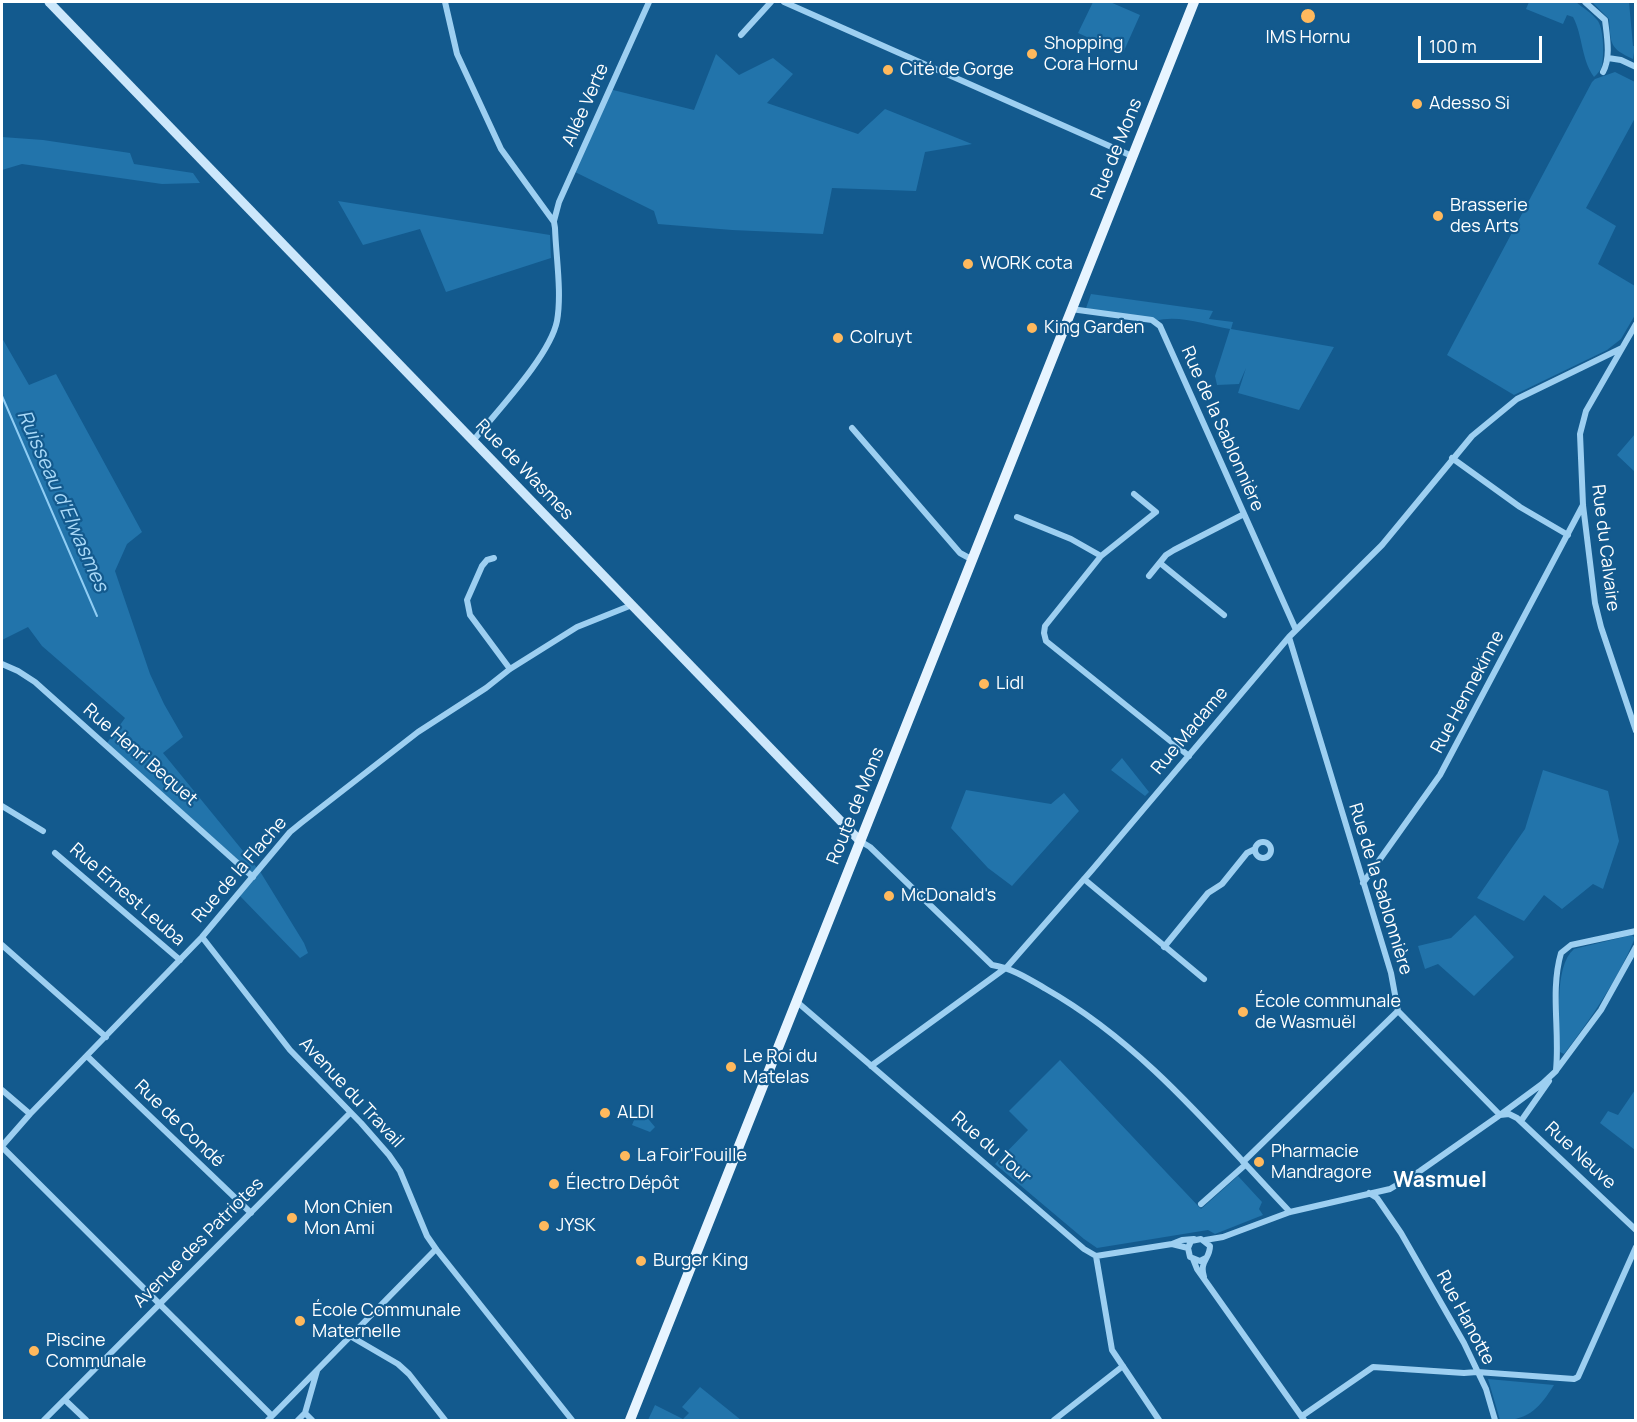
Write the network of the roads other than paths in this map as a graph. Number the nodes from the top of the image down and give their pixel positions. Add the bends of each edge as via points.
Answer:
1 (49, 2) edge
2 (445, 2) edge
3 (649, 2) edge
4 (771, 2) edge
5 (784, 2) edge
6 (1194, 2) edge
7 (1585, 2) edge
8 (741, 35) dead end
9 (1608, 57) junction
10 (1635, 67) edge
11 (1603, 72) dead end
12 (1132, 156) junction
13 (554, 222) junction
14 (1070, 309) junction
15 (1635, 324) edge
16 (1623, 348) junction
17 (852, 428) dead end
18 (473, 441) junction
19 (1452, 458) junction
20 (1134, 495) dead end
21 (1583, 505) junction
22 (1244, 514) junction
23 (1017, 517) dead end
24 (1568, 535) junction
25 (1101, 556) junction
26 (494, 558) dead end
27 (971, 559) junction
28 (1160, 563) junction
29 (1149, 576) dead end
30 (632, 605) junction
31 (1224, 615) dead end
32 (1296, 630) junction
33 (1289, 637) junction
34 (2, 664) edge
35 (510, 669) junction
36 (1635, 731) edge
37 (1189, 756) junction
38 (2, 806) edge
39 (43, 831) dead end
40 (860, 841) junction
41 (1255, 849) dead end
42 (56, 853) dead end
43 (254, 877) junction
44 (1084, 879) junction
45 (1363, 883) junction
46 (1635, 931) edge
47 (202, 937) junction
48 (2, 945) edge
49 (1164, 947) junction
50 (1635, 947) edge
51 (180, 960) junction
52 (1006, 967) junction
53 (1204, 979) dead end
54 (796, 1002) junction
55 (1398, 1011) junction
56 (106, 1038) junction
57 (87, 1056) junction
58 (871, 1066) junction
59 (1556, 1071) junction
60 (2, 1090) edge
61 (350, 1113) junction
62 (30, 1114) junction
63 (1500, 1115) junction
64 (1521, 1121) junction
65 (2, 1147) edge
66 (1244, 1164) junction
67 (1369, 1193) junction
68 (1201, 1204) dead end
69 (1290, 1212) junction
70 (251, 1213) junction
71 (1635, 1230) edge
72 (1223, 1237) junction
73 (1194, 1239) junction
74 (1205, 1240) junction
75 (1172, 1244) junction
76 (1635, 1247) edge
77 (1188, 1248) junction
78 (1210, 1248) junction
79 (436, 1250) junction
80 (1096, 1256) junction
81 (1206, 1258) junction
82 (1193, 1259) junction
83 (1206, 1280) junction
84 (159, 1304) junction
85 (350, 1336) junction
86 (1122, 1365) junction
87 (317, 1370) junction
88 (1477, 1372) junction
89 (65, 1400) junction
90 (305, 1413) junction
91 (270, 1418) edge
92 (1303, 1418) edge
93 (44, 1420) edge
94 (86, 1420) edge
95 (298, 1420) edge
96 (312, 1420) edge
97 (445, 1420) edge
98 (572, 1420) edge
99 (630, 1420) edge
100 (1054, 1420) edge
101 (1159, 1420) edge
102 (1495, 1420) edge

1 - 18 street, Rue de Wasmes
2 - 13 street via 457,54 501,149
3 - 13 street, Allée Verte via 559,202
4 - 8 street
5 - 12 street
6 - 12 main road, Rue de Mons
7 - 9 street via 1605,20
9 - 10 street
9 - 11 street
12 - 14 main road, Rue de Mons
13 - 18 street via 558,312 553,334 541,356
14 - 22 street, Rue de la Sablonnière via 1158,324
14 - 27 main road, Route de Mons
15 - 16 street
16 - 19 street, Rue Madame via 1516,399
16 - 21 street, Rue du Calvaire via 1586,411 1580,434
17 - 27 street via 960,553
18 - 30 street, Rue de Wasmes
19 - 24 street via 1520,507
19 - 32 street, Rue Madame via 1382,545
20 - 25 street via 1156,512
21 - 24 street, Rue Hennekinne
21 - 36 street, Rue du Calvaire via 1595,603
22 - 28 street via 1174,550
22 - 32 street, Rue de la Sablonnière
23 - 25 street
24 - 45 street, Rue Hennekinne via 1440,776
25 - 37 street via 1045,626 1044,637
26 - 35 street via 482,566 467,600 470,615
27 - 40 main road, Route de Mons
28 - 29 street
28 - 31 street
30 - 35 street, Rue de la Flache via 577,627
30 - 40 street, Rue de Wasmes
32 - 33 street, Rue Madame
33 - 37 street, Rue Madame
33 - 45 street, Rue de la Sablonnière
34 - 43 street, Rue Henri Bequet via 35,682
35 - 43 street, Rue de la Flache via 418,732 301,823
37 - 44 street, Rue Madame
38 - 39 street
40 - 52 street via 992,965
40 - 54 main road, Route de Mons
41 - 49 street via 1208,893
42 - 51 street, Rue Ernest Leuba
43 - 47 street, Rue de la Flache
44 - 49 street
44 - 52 street, Rue Madame
45 - 55 street, Rue de la Sablonnière via 1391,972
46 - 59 street via 1571,945 1562,953 1556,997
47 - 51 street, Rue de la Flache
47 - 61 street, Avenue du Travail via 290,1050
48 - 56 street
49 - 53 street
50 - 59 street via 1601,1010
51 - 56 street, Rue de la Flache
52 - 58 street, Rue Madame
52 - 66 street via 1070,1002 1128,1046 1162,1076
54 - 58 street, Rue du Tour
54 - 99 main road, Route de Mons
55 - 63 street
55 - 66 street
56 - 57 street, Rue de la Flache
57 - 62 street, Rue de la Flache
57 - 70 street, Rue de Condé
58 - 80 street, Rue du Tour
59 - 63 street
59 - 64 street
60 - 62 street
61 - 70 street, Avenue des Patriotes
61 - 79 street, Avenue du Travail via 400,1171
62 - 65 street, Rue de la Flache
63 - 64 street, Rue Neuve via 1514,1115
63 - 67 street via 1390,1190
64 - 71 street, Rue Neuve
65 - 84 street
66 - 68 street
66 - 69 street
67 - 69 street
67 - 88 street, Rue Hanotte via 1377,1198 1401,1233
69 - 72 street
70 - 84 street, Avenue des Patriotes
72 - 74 street
72 - 78 street
73 - 74 street
73 - 75 street
73 - 77 street
74 - 78 street
75 - 77 street
75 - 80 street
76 - 88 street via 1578,1377
77 - 82 street
78 - 81 street
79 - 85 street
79 - 98 street, Avenue du Travail
80 - 86 street via 1112,1350
81 - 82 street
81 - 83 street via 1202,1267
82 - 83 street
83 - 92 street
84 - 89 street, Avenue des Patriotes
84 - 91 street
85 - 87 street
85 - 97 street via 398,1364
86 - 100 street
86 - 101 street
87 - 90 street
87 - 91 street
88 - 92 street via 1373,1366
88 - 102 street, Rue Hanotte
89 - 93 street, Avenue des Patriotes
89 - 94 street
90 - 95 street
90 - 96 street

